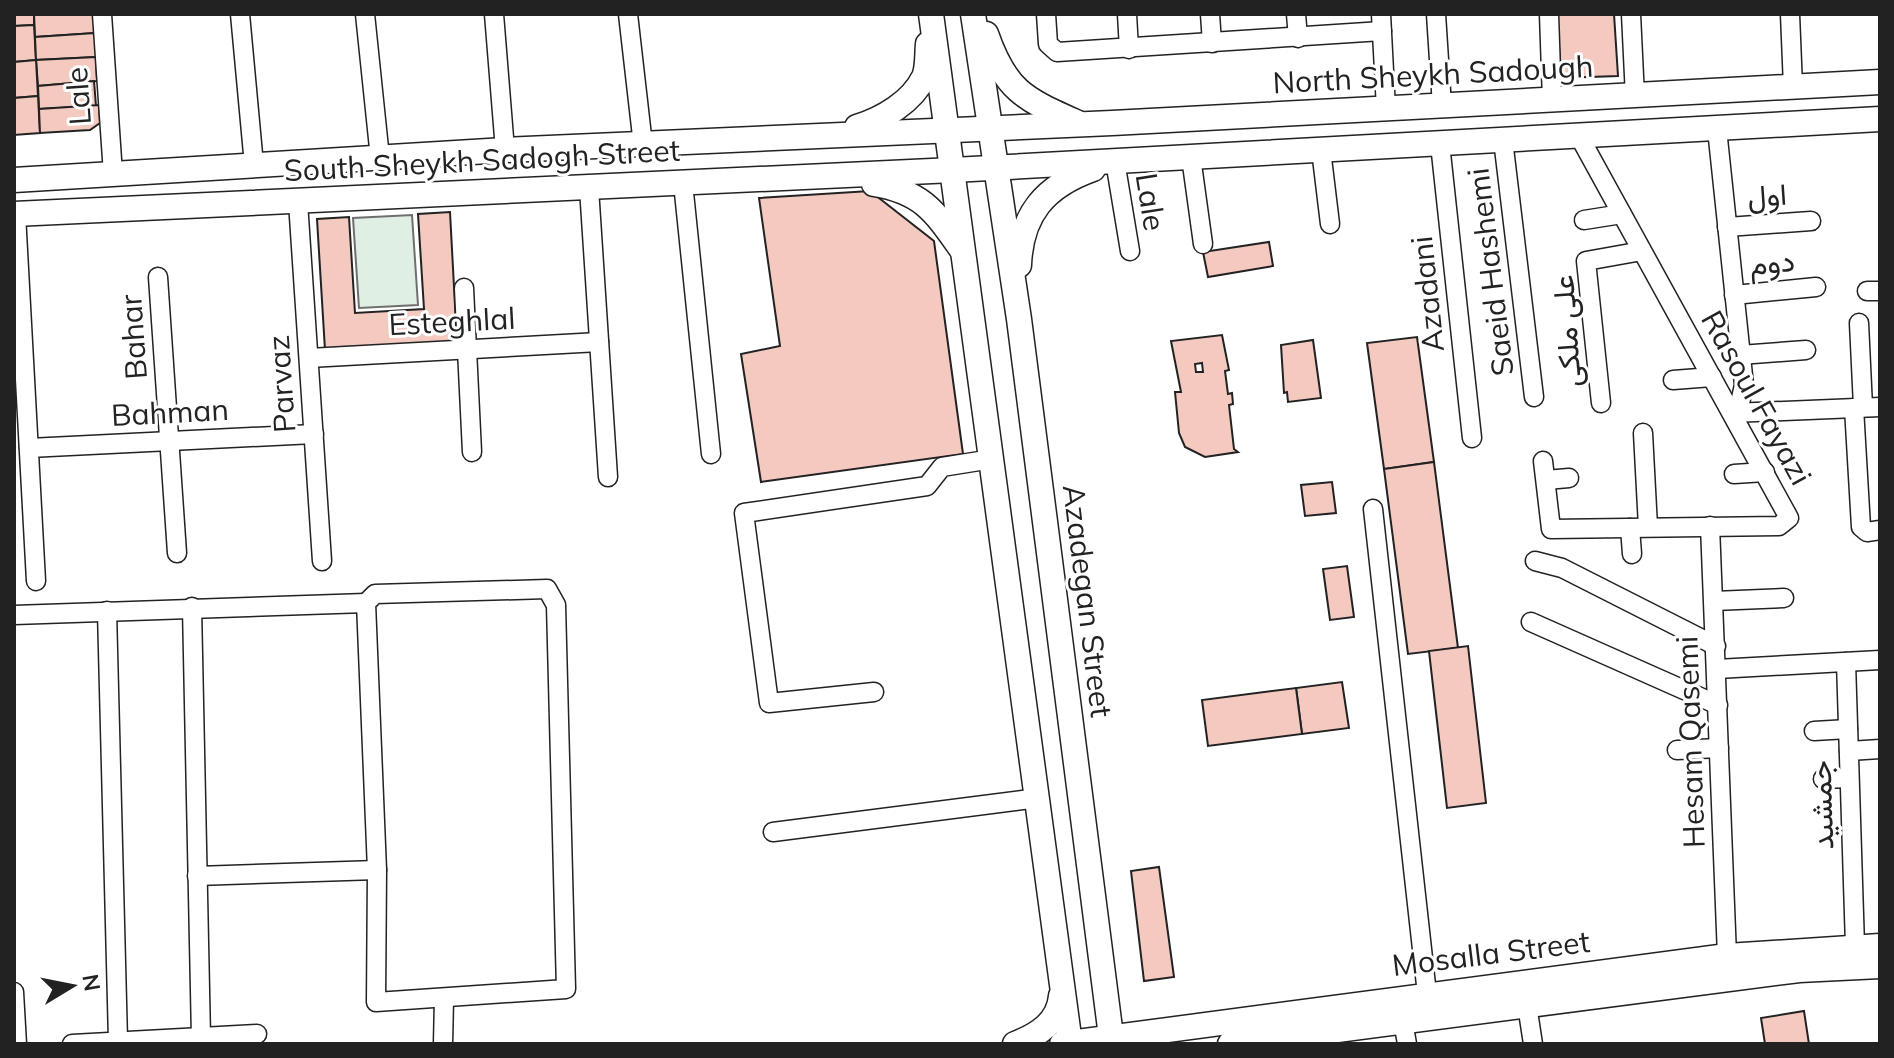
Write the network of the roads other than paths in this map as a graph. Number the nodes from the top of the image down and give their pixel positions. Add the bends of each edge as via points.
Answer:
1 (102, 14) edge
2 (240, 14) edge
3 (365, 14) edge
4 (494, 14) edge
5 (628, 14) edge
6 (930, 14) edge
7 (976, 14) edge
8 (1046, 14) edge
9 (1127, 14) edge
10 (1210, 14) edge
11 (1296, 14) edge
12 (1436, 14) edge
13 (1549, 14) edge
14 (1631, 14) edge
15 (1790, 14) edge
16 (1381, 22) edge
17 (1298, 38) junction
18 (1212, 43) junction
19 (1129, 49) junction
20 (1880, 82) edge
21 (1793, 87) junction
22 (1635, 97) junction
23 (1552, 101) junction
24 (1442, 106) junction
25 (1386, 109) junction
26 (1236, 117) junction
27 (1880, 119) edge
28 (1112, 123) junction
29 (990, 129) junction
30 (1717, 129) junction
31 (949, 131) junction
32 (830, 135) junction
33 (1579, 136) junction
34 (1503, 140) junction
35 (1440, 144) junction
36 (643, 145) junction
37 (505, 150) junction
38 (1321, 150) junction
39 (1240, 155) junction
40 (1191, 157) junction
41 (380, 158) junction
42 (1115, 161) junction
43 (254, 165) junction
44 (996, 167) junction
45 (953, 170) junction
46 (113, 174) junction
47 (825, 176) junction
48 (14, 180) edge
49 (683, 183) junction
50 (589, 188) junction
51 (298, 202) junction
52 (15, 214) edge
53 (1622, 214) junction
54 (1584, 220) dead end
55 (1811, 221) dead end
56 (1330, 224) dead end
57 (1727, 227) junction
58 (1203, 244) dead end
59 (1130, 251) dead end
60 (1642, 251) junction
61 (965, 254) junction
62 (158, 277) dead end
63 (1816, 287) dead end
64 (464, 288) dead end
65 (1734, 295) junction
66 (1019, 319) junction
67 (1859, 323) dead end
68 (599, 342) junction
69 (467, 350) junction
70 (1806, 350) dead end
71 (1740, 355) junction
72 (309, 358) junction
73 (1712, 377) junction
74 (1673, 380) dead end
75 (1534, 397) dead end
76 (1601, 403) dead end
77 (1866, 407) edge
78 (1732, 413) junction
79 (1643, 433) dead end
80 (314, 434) junction
81 (1472, 438) dead end
82 (169, 440) junction
83 (29, 448) junction
84 (472, 452) dead end
85 (711, 454) dead end
86 (992, 459) junction
87 (1543, 461) dead end
88 (1765, 472) junction
89 (1734, 474) dead end
90 (608, 477) dead end
91 (1569, 478) dead end
92 (1546, 480) junction
93 (1373, 509) dead end
94 (1710, 526) junction
95 (1639, 528) junction
96 (1880, 530) edge
97 (177, 553) dead end
98 (1632, 554) dead end
99 (322, 561) dead end
100 (1535, 561) dead end
101 (36, 581) dead end
102 (1784, 598) dead end
103 (1714, 601) junction
104 (366, 603) junction
105 (192, 607) junction
106 (107, 611) junction
107 (14, 615) edge
108 (1531, 622) dead end
109 (1716, 646) junction
110 (1880, 660) edge
111 (1846, 662) junction
112 (1717, 669) junction
113 (874, 692) dead end
114 (1718, 705) junction
115 (1848, 729) junction
116 (1814, 731) dead end
117 (1719, 748) junction
118 (1880, 749) edge
119 (1677, 750) dead end
120 (1849, 751) junction
121 (1849, 778) junction
122 (1823, 779) dead end
123 (1038, 798) junction
124 (773, 832) dead end
125 (377, 870) junction
126 (197, 876) junction
127 (1855, 946) junction
128 (1880, 946) edge
129 (1727, 956) junction
130 (1880, 966) edge
131 (1103, 984) junction
132 (1062, 986) junction
133 (14, 992) edge
134 (444, 999) junction
135 (1527, 1005) junction
136 (1428, 1006) junction
137 (1152, 1030) junction
138 (1405, 1033) edge
139 (257, 1034) dead end
140 (201, 1038) junction
141 (1112, 1040) edge
142 (118, 1041) junction
143 (1278, 1041) edge
144 (17, 1044) edge
145 (72, 1044) edge
146 (443, 1044) edge
147 (1015, 1044) edge
148 (1062, 1044) edge
149 (1070, 1044) edge
150 (1230, 1044) edge
151 (1533, 1044) edge

1 - 46 street, Lale
2 - 43 street
3 - 41 street
4 - 37 street
5 - 36 street
6 - 31 main road
6 - 32 main road via 925,75 909,97 878,121
7 - 28 main road via 992,54 1016,92 1080,124
7 - 29 main road, Azadegan Street
8 - 19 street via 1048,44 1057,52
9 - 19 street
10 - 18 street
11 - 17 street
12 - 24 street
13 - 23 street
14 - 22 street
15 - 21 street
16 - 17 street
16 - 25 street
17 - 18 street
18 - 19 street
20 - 21 main road, North Sheykh Sadough
21 - 22 main road, North Sheykh Sadough
22 - 23 main road, North Sheykh Sadough
23 - 24 main road, North Sheykh Sadough
24 - 25 main road, North Sheykh Sadough
25 - 26 main road, North Sheykh Sadough
26 - 28 main road, North Sheykh Sadough
26 - 39 main road
27 - 30 main road
28 - 29 main road, North Sheykh Sadough
29 - 31 main road, North Sheykh Sadough
29 - 44 main road, Azadegan Street
30 - 33 main road
30 - 57 street
31 - 32 main road, South Sheykh Sadogh Street
31 - 45 main road
32 - 36 main road, South Sheykh Sadogh Street
33 - 34 main road
33 - 53 street, Rasoul Fayazi
34 - 35 main road
34 - 75 street, Saeid Hashemi
35 - 38 main road
35 - 81 street, Azadani
36 - 37 main road, South Sheykh Sadogh Street
37 - 41 main road, South Sheykh Sadogh Street
38 - 39 main road
38 - 56 street
39 - 40 main road
40 - 42 main road
40 - 58 street
41 - 43 main road, South Sheykh Sadogh Street
42 - 44 main road
42 - 59 street, Lale
42 - 66 main road via 1064,179 1024,226
43 - 46 main road, South Sheykh Sadogh Street
44 - 45 main road, South Sheykh Sadogh Street
44 - 66 main road, Azadegan Street
45 - 47 main road, South Sheykh Sadogh Street
45 - 61 main road
46 - 48 main road, South Sheykh Sadogh Street
47 - 49 main road, South Sheykh Sadogh Street
47 - 61 main road via 904,189 936,214
49 - 50 main road, South Sheykh Sadogh Street
49 - 85 street
50 - 51 main road, South Sheykh Sadogh Street
50 - 68 street
51 - 52 main road, South Sheykh Sadogh Street
51 - 72 street, Parvaz
52 - 83 street
53 - 54 street
53 - 60 street, Rasoul Fayazi
55 - 57 street, اول
57 - 65 street
60 - 73 street, Rasoul Fayazi
60 - 76 street, علی ملکی via 1586,261
61 - 86 main road
62 - 82 street, Bahar
63 - 65 street, دوم
64 - 69 street
65 - 71 street
66 - 131 main road, Azadegan Street
67 - 77 street
68 - 69 street, Esteghlal
68 - 90 street
69 - 72 street, Esteghlal
69 - 84 street
70 - 71 street
71 - 78 street via 1744,385
72 - 80 street, Parvaz
73 - 74 street
73 - 78 street, Rasoul Fayazi
77 - 78 street
77 - 96 street via 1861,527 1867,532
78 - 88 street, Rasoul Fayazi
79 - 95 street
80 - 82 street, Bahman
80 - 99 street, Parvaz
82 - 83 street, Bahman
82 - 97 street
83 - 101 street
86 - 113 street via 942,467 927,486 744,513 769,703
86 - 123 main road
87 - 92 street
88 - 89 street
88 - 94 street, Rasoul Fayazi via 1788,513 1786,522
91 - 92 street
92 - 95 street, Rasoul Fayazi via 1551,529
93 - 136 street
94 - 95 street, Rasoul Fayazi
94 - 103 street, Hesam Qasemi
95 - 98 street
100 - 109 street via 1562,568
102 - 103 street
103 - 109 street, Hesam Qasemi
104 - 105 street
104 - 125 street
104 - 134 street via 375,594 547,589 556,605 566,989
105 - 106 street
105 - 126 street
106 - 107 street
106 - 142 street
108 - 114 street
109 - 112 street, Hesam Qasemi
110 - 111 street
111 - 112 street
111 - 115 street, جمشید
112 - 114 street, Hesam Qasemi
114 - 117 street, Hesam Qasemi
115 - 116 street
115 - 120 street, جمشید
117 - 119 street
117 - 129 street, Hesam Qasemi
118 - 120 street
120 - 121 street, جمشید
121 - 122 street
121 - 127 street, جمشید
123 - 124 street
123 - 132 main road
125 - 126 street
125 - 134 street via 376,1002
126 - 140 street
127 - 128 main road, Mosalla Street
127 - 129 main road, Mosalla Street
129 - 136 main road, Mosalla Street
130 - 135 main road, Mosalla Street via 1799,970
131 - 137 main road via 1122,1013
131 - 141 main road, Azadegan Street
132 - 147 main road via 1054,1020
132 - 149 main road
133 - 144 street
134 - 146 street
135 - 136 main road, Mosalla Street
135 - 151 street
136 - 137 main road, Mosalla Street
136 - 138 main road, Mosalla Street
137 - 141 main road, Mosalla Street
138 - 143 main road, Mosalla Street
139 - 140 street
140 - 142 street
141 - 149 main road, Mosalla Street
142 - 145 street
143 - 150 main road, Mosalla Street
148 - 149 main road, Mosalla Street

